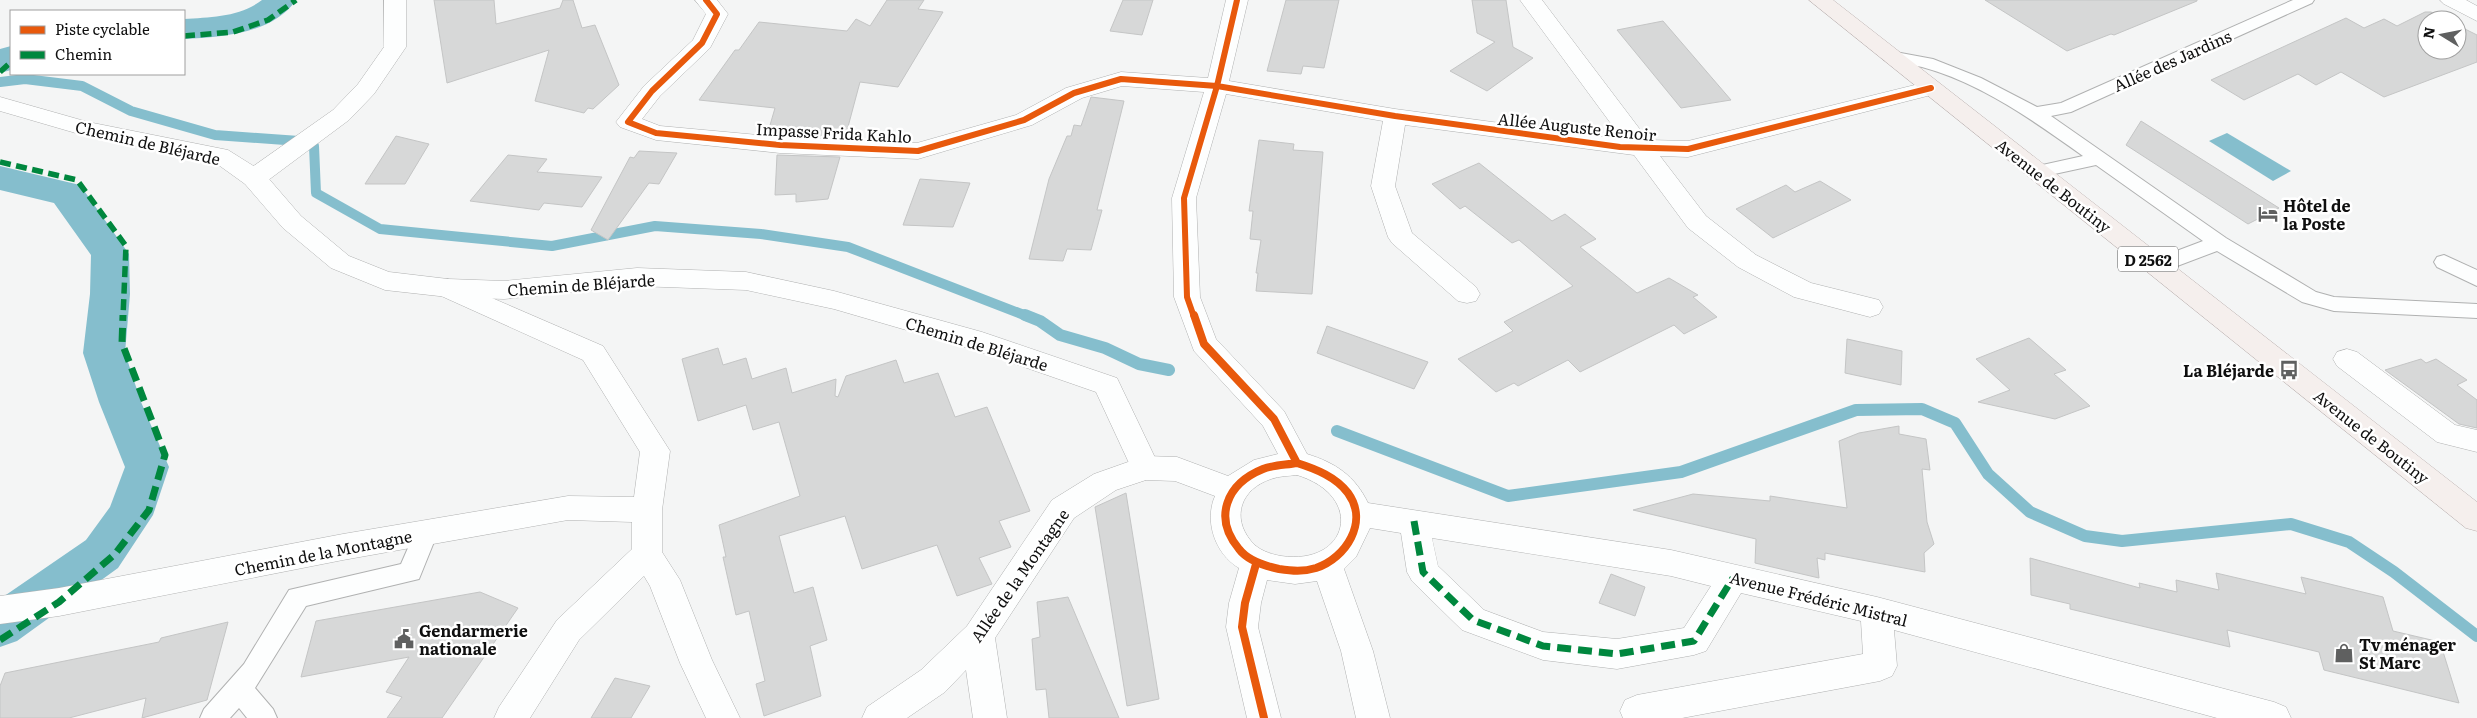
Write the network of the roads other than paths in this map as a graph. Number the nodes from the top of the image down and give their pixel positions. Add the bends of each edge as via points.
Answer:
1 (395, 0) edge
2 (706, 0) edge
3 (1237, 0) edge
4 (1531, 0) edge
5 (1820, 0) edge
6 (2306, 0) edge
7 (2451, 0) edge
8 (2477, 15) edge
9 (1890, 56) junction
10 (1216, 86) junction
11 (1931, 88) junction
12 (0, 104) edge
13 (2035, 113) junction
14 (1395, 116) junction
15 (1640, 148) junction
16 (2099, 158) junction
17 (2036, 172) junction
18 (254, 178) junction
19 (2218, 243) junction
20 (2444, 262) dead end
21 (2157, 266) junction
22 (2477, 279) edge
23 (448, 288) junction
24 (1467, 294) dead end
25 (1870, 307) dead end
26 (2477, 311) edge
27 (2347, 359) dead end
28 (2477, 441) edge
29 (1297, 463) junction
30 (1145, 468) junction
31 (1232, 490) junction
32 (647, 510) junction
33 (1356, 513) junction
34 (2477, 518) edge
35 (1414, 521) junction
36 (426, 532) junction
37 (647, 554) junction
38 (1256, 564) junction
39 (1327, 564) junction
40 (1733, 578) junction
41 (0, 610) edge
42 (1877, 611) junction
43 (978, 636) junction
44 (239, 689) junction
45 (213, 718) edge
46 (264, 718) edge
47 (511, 718) edge
48 (723, 718) edge
49 (879, 718) edge
50 (990, 718) edge
51 (1264, 718) edge
52 (1374, 718) edge
53 (1641, 718) edge
54 (2274, 718) edge

1 - 18 street via 395,47 366,90 341,115
2 - 10 street, Impasse Frida Kahlo via 717,14 702,43 652,91 628,122 656,133 771,144 918,151 1024,120 1074,93 1121,79
3 - 10 street
4 - 15 street
5 - 9 main road, Avenue de Boutiny / D 2562
6 - 13 lane, Allée des Jardins via 2065,108
7 - 8 street
9 - 11 main road, Avenue de Boutiny / D 2562
9 - 13 lane via 1927,63 1976,82
10 - 14 street, Allée Auguste Renoir
10 - 29 street via 1184,198 1187,297 1204,344 1274,419
11 - 15 street, Allée Auguste Renoir via 1688,149
11 - 17 main road, Avenue de Boutiny / D 2562
12 - 18 street, Chemin de Bléjarde via 86,129 220,155
13 - 16 lane
14 - 15 street, Allée Auguste Renoir
14 - 24 street via 1384,186 1401,237
15 - 25 street via 1697,222 1747,261 1803,290
16 - 17 lane
16 - 19 lane
17 - 21 main road, Avenue de Boutiny / D 2562
18 - 23 street, Chemin de Bléjarde via 292,222 340,262 386,281
19 - 21 lane
19 - 26 lane via 2309,297 2334,304
20 - 22 lane
21 - 34 main road, Avenue de Boutiny / D 2562
23 - 30 street, Chemin de Bléjarde via 504,290 647,277 746,280 834,300 982,342 1107,385
23 - 32 street via 593,352 655,451
27 - 28 street via 2447,434
29 - 31 street via 1260,469
29 - 33 street via 1322,471 1343,485 1352,498
30 - 31 street, Allée de la Montagne via 1177,469
30 - 43 street, Allée de la Montagne via 1106,482 1063,508
31 - 38 street via 1224,516 1226,530 1237,549
32 - 36 street, Chemin de la Montagne via 568,508
32 - 37 street
33 - 35 street, Avenue Frédéric Mistral
33 - 39 street via 1351,541
35 - 40 street, Avenue Frédéric Mistral via 1672,563
35 - 40 street via 1423,572 1473,620 1543,646 1617,654 1694,641
36 - 41 street, Chemin de la Montagne via 59,602
36 - 44 lane via 410,572 298,597 254,672
37 - 47 street via 568,630
37 - 48 street via 664,580
38 - 39 street via 1279,571 1304,571
38 - 51 street via 1242,627
39 - 52 street via 1357,651
40 - 42 street, Avenue Frédéric Mistral
42 - 53 street via 1880,666 1637,711
42 - 54 street, Avenue Frédéric Mistral
43 - 49 street, Allée de la Montagne via 933,680
43 - 50 street
44 - 45 lane
44 - 46 lane

